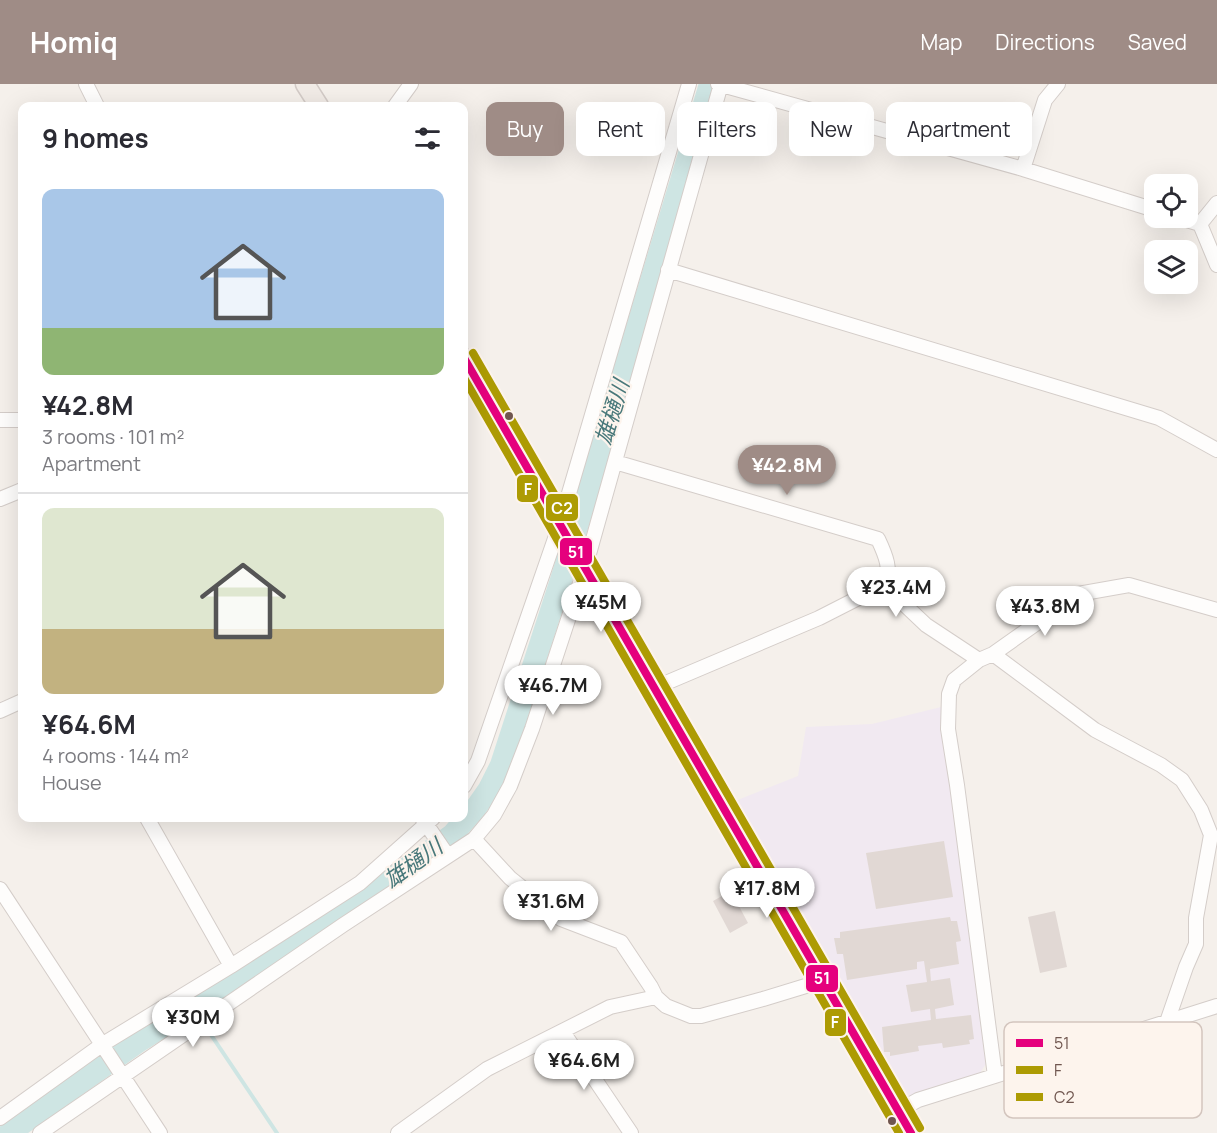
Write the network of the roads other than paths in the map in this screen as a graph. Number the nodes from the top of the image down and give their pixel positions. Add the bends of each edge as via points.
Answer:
1 (86, 84) edge
2 (305, 84) edge
3 (411, 84) edge
4 (689, 84) edge
5 (720, 84) edge
6 (1058, 84) edge
7 (95, 102) edge
8 (316, 102) edge
9 (398, 102) edge
10 (1023, 169) junction
11 (1217, 202) edge
12 (1144, 207) edge
13 (1200, 224) joint
14 (1217, 264) edge
15 (668, 270) junction
16 (468, 365) edge
17 (0, 420) edge
18 (18, 420) edge
19 (1217, 450) edge
20 (615, 462) junction
21 (18, 492) edge
22 (0, 499) edge
23 (562, 528) junction
24 (582, 564) junction
25 (887, 588) junction
26 (1217, 610) edge
27 (993, 654) junction
28 (979, 660) junction
29 (654, 688) junction
30 (18, 703) edge
31 (0, 711) edge
32 (468, 779) edge
33 (149, 822) edge
34 (425, 822) edge
35 (428, 822) edge
36 (474, 839) junction
37 (448, 856) junction
38 (0, 889) edge
39 (231, 966) junction
40 (822, 981) junction
41 (656, 997) junction
42 (1217, 1006) edge
43 (1167, 1022) joint
44 (563, 1032) junction
45 (103, 1044) junction
46 (1004, 1073) edge
47 (994, 1076) junction
48 (123, 1077) junction
49 (898, 1111) junction
50 (0, 1118) edge
51 (40, 1133) edge
52 (160, 1133) edge
53 (398, 1133) edge
54 (631, 1133) edge
55 (911, 1133) edge

1 - 7 street
2 - 8 main road
3 - 9 street
4 - 23 street
5 - 10 street
5 - 15 street
6 - 10 street via 1045,100
10 - 12 street
11 - 13 street
13 - 14 street
15 - 19 street via 1159,418
15 - 20 street
16 - 23 main road
17 - 18 street
20 - 24 street
20 - 25 street via 878,539 888,558
21 - 22 street
23 - 24 main road
23 - 32 street via 478,761
24 - 29 main road
24 - 36 street via 532,729 510,786 494,815
25 - 28 street via 926,624
25 - 29 street via 870,592 819,618
26 - 27 street via 1129,585 1078,594
27 - 28 street
27 - 43 street via 1095,730 1182,780 1201,810 1211,835 1196,918 1196,944
28 - 47 street via 954,680 949,694 948,729
29 - 40 main road
30 - 31 street
33 - 39 street
34 - 39 street via 360,883
35 - 37 street
36 - 37 street
36 - 41 street via 510,878 561,919 621,942
37 - 48 street
38 - 45 street
39 - 45 street
40 - 41 street via 701,1016 691,1016
40 - 49 main road
41 - 44 street via 610,1007
42 - 43 street
44 - 53 street via 487,1069
44 - 54 street
45 - 48 street
45 - 50 street
46 - 47 street
47 - 49 street via 918,1100
48 - 51 street
48 - 52 street
49 - 55 main road

